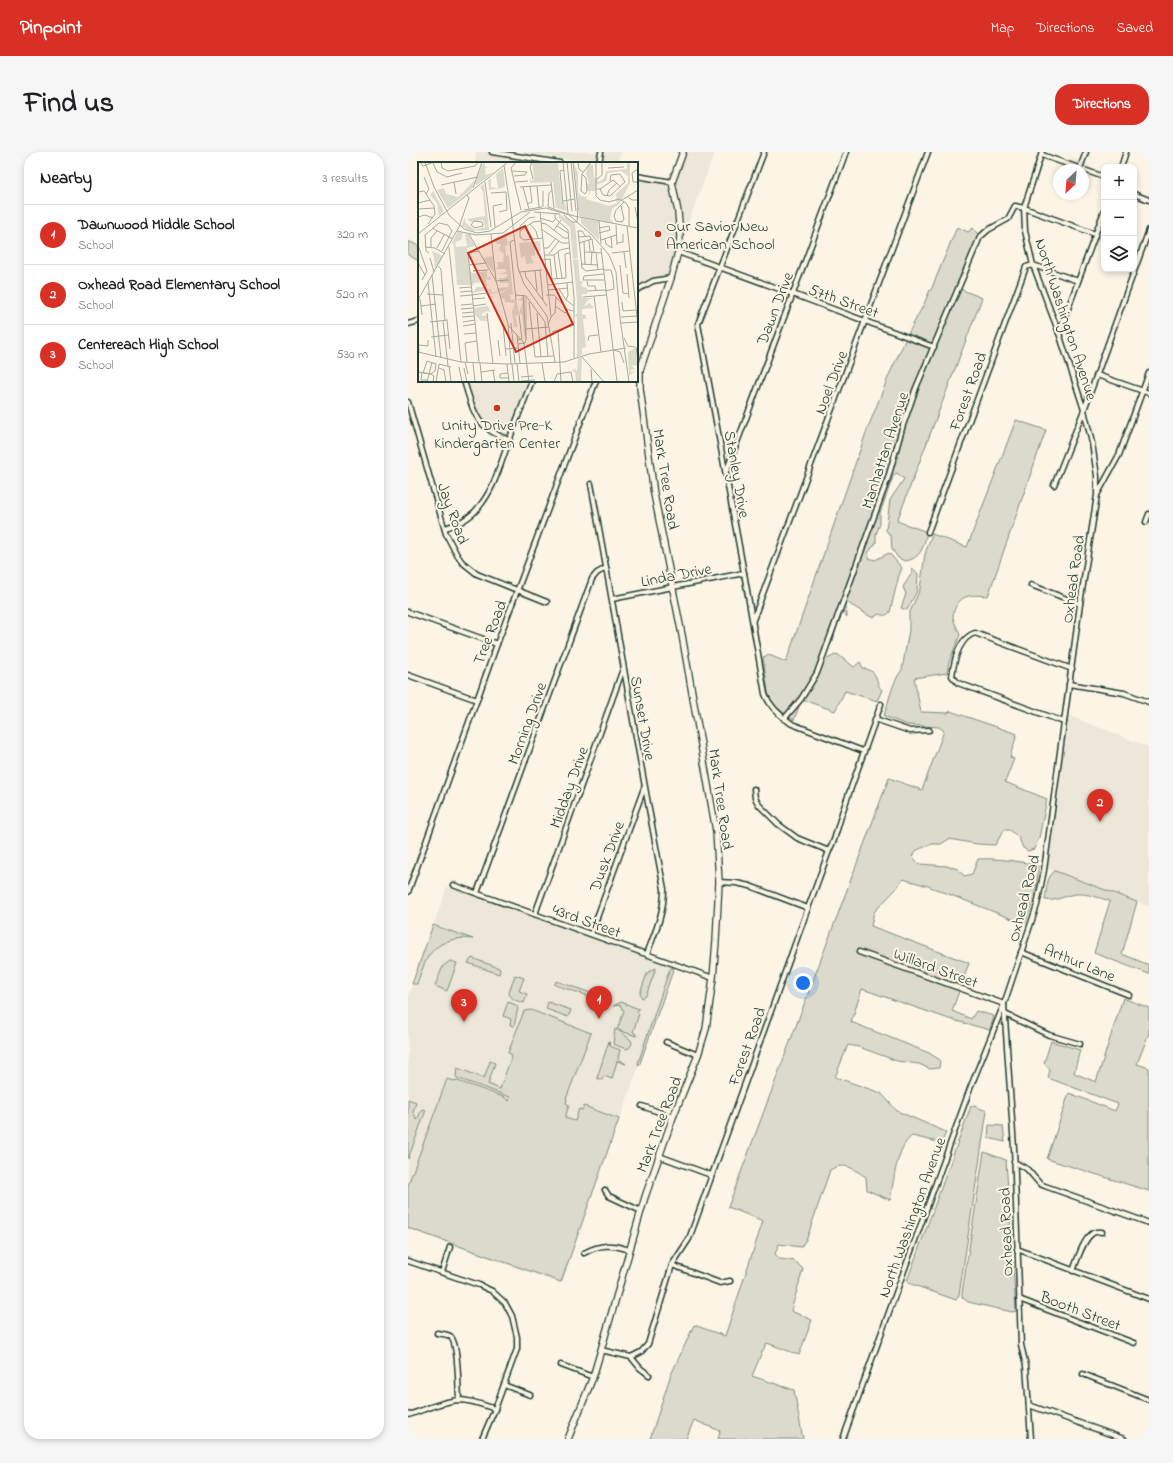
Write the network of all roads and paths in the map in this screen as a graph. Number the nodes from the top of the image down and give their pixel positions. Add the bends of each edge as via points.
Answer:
1 (492, 152) edge
2 (600, 152) edge
3 (683, 152) edge
4 (764, 152) edge
5 (846, 152) edge
6 (928, 152) edge
7 (1086, 152) edge
8 (1126, 152) edge
9 (1042, 153) edge
10 (554, 162) edge
11 (599, 162) edge
12 (1070, 164) edge
13 (1082, 164) edge
14 (1122, 164) edge
15 (1089, 171) edge
16 (638, 176) edge
17 (1101, 176) edge
18 (672, 182) junction
19 (1137, 195) edge
20 (1149, 200) edge
21 (1024, 208) junction
22 (1101, 219) edge
23 (1149, 230) edge
24 (1095, 234) junction
25 (678, 252) junction
26 (1033, 265) junction
27 (721, 267) junction
28 (671, 278) junction
29 (1078, 281) junction
30 (638, 289) edge
31 (793, 294) junction
32 (418, 320) edge
33 (866, 321) junction
34 (408, 324) edge
35 (1059, 333) junction
36 (934, 347) junction
37 (1149, 373) edge
38 (1097, 375) junction
39 (464, 382) edge
40 (532, 382) edge
41 (596, 382) edge
42 (1142, 391) junction
43 (1149, 393) edge
44 (408, 402) edge
45 (1084, 410) junction
46 (509, 440) junction
47 (725, 472) junction
48 (591, 484) dead end
49 (1054, 486) dead end
50 (1097, 495) junction
51 (1149, 514) edge
52 (1146, 522) dead end
53 (445, 528) junction
54 (928, 532) dead end
55 (606, 568) junction
56 (744, 573) junction
57 (1031, 585) dead end
58 (673, 587) junction
59 (518, 590) junction
60 (612, 599) junction
61 (547, 602) dead end
62 (1080, 604) junction
63 (408, 612) edge
64 (752, 620) junction
65 (497, 644) junction
66 (623, 668) junction
67 (1072, 669) junction
68 (408, 675) edge
69 (1070, 684) junction
70 (477, 700) junction
71 (1149, 702) edge
72 (881, 704) dead end
73 (784, 719) junction
74 (875, 719) junction
75 (1064, 722) junction
76 (929, 730) dead end
77 (863, 751) junction
78 (644, 787) junction
79 (754, 788) dead end
80 (829, 851) junction
81 (719, 882) junction
82 (453, 885) dead end
83 (408, 892) edge
84 (477, 893) junction
85 (808, 908) junction
86 (535, 914) junction
87 (591, 934) junction
88 (859, 952) dead end
89 (1021, 952) junction
90 (647, 954) junction
91 (713, 978) junction
92 (1129, 995) dead end
93 (1004, 1004) junction
94 (1005, 1014) junction
95 (666, 1042) dead end
96 (1080, 1044) dead end
97 (698, 1054) junction
98 (642, 1106) dead end
99 (673, 1116) junction
100 (659, 1156) junction
101 (1014, 1162) junction
102 (711, 1175) junction
103 (605, 1190) dead end
104 (641, 1211) junction
105 (1149, 1223) edge
106 (1102, 1232) dead end
107 (450, 1247) dead end
108 (1017, 1249) junction
109 (629, 1250) junction
110 (584, 1253) dead end
111 (408, 1261) edge
112 (672, 1265) junction
113 (1074, 1271) junction
114 (442, 1272) junction
115 (730, 1281) dead end
116 (1019, 1299) junction
117 (1149, 1299) edge
118 (437, 1333) dead end
119 (1134, 1343) dead end
120 (601, 1350) junction
121 (631, 1357) junction
122 (561, 1365) dead end
123 (1083, 1374) dead end
124 (649, 1375) dead end
125 (593, 1377) junction
126 (504, 1385) junction
127 (530, 1395) dead end
128 (459, 1400) junction
129 (1149, 1400) edge
130 (1029, 1405) junction
131 (495, 1409) junction
132 (408, 1415) edge
133 (482, 1439) edge
134 (568, 1439) edge
135 (843, 1439) edge
136 (1031, 1439) edge
137 (1124, 1439) edge

1 - 10 street
2 - 11 street
3 - 18 street
4 - 27 street, Stanley Drive
5 - 31 street, Dawn Drive
6 - 33 street, Noel Drive
7 - 13 street
8 - 14 street
9 - 12 street
9 - 21 street, North Washington Avenue
15 - 17 street
16 - 18 street
18 - 25 street, Mark Tree Road via 678,212
19 - 20 street
21 - 24 street
21 - 26 street, North Washington Avenue via 1025,231
21 - 36 street, Manhattan Avenue via 1015,206 1008,219 980,237
22 - 24 street
23 - 38 street
24 - 29 street
25 - 27 street, 57th Street
25 - 28 street, Mark Tree Road
26 - 29 street
26 - 35 street, North Washington Avenue
26 - 54 street, Forest Road via 1026,267
27 - 31 street, 57th Street
27 - 47 street, Stanley Drive via 698,324
28 - 30 street via 653,281
28 - 58 street, Mark Tree Road via 640,370 640,388 654,494
29 - 35 street
31 - 33 street, 57th Street
31 - 47 street, Dawn Drive
32 - 34 street
33 - 36 street, 57th Street
33 - 64 street, Noel Drive
35 - 45 street, North Washington Avenue
36 - 73 street, Manhattan Avenue via 903,425 888,478 817,673
37 - 42 street, Oxhead Road
38 - 42 street
38 - 45 street
39 - 46 street via 479,421 490,431
40 - 46 street
41 - 59 street, Tree Road
42 - 43 street
42 - 50 street, Oxhead Road via 1119,455
44 - 53 street, Jay Road
45 - 49 street
45 - 50 street, North Washington Avenue via 1092,442
46 - 53 street via 482,505 469,517
47 - 56 street, Stanley Drive
48 - 55 street, Sunset Drive
50 - 62 street, Oxhead Road
51 - 52 street
53 - 59 street, Jay Road via 453,548 469,569
55 - 60 street, Sunset Drive
55 - 84 street, Morning Drive via 592,579
56 - 58 street, Linda Drive
56 - 64 street, Stanley Drive
57 - 62 street
58 - 60 street, Linda Drive
58 - 81 street, Mark Tree Road via 716,831
59 - 61 street, Jay Road
59 - 65 street, Tree Road
60 - 66 street, Sunset Drive
62 - 67 street, Oxhead Road
63 - 65 street
64 - 73 street, Stanley Drive via 765,694 769,704
65 - 70 street, Tree Road
66 - 78 street, Sunset Drive
66 - 86 street, Midday Drive
67 - 69 street, Oxhead Road
67 - 75 street via 975,633 968,635 961,644 953,668 952,676 958,683
68 - 70 street
69 - 71 street via 1124,693
69 - 75 street, Oxhead Road
70 - 83 street, Tree Road
72 - 74 street, Forest Road
73 - 77 street, Stanley Drive via 798,727
74 - 76 street via 903,730
74 - 77 street, Forest Road
75 - 89 street, Oxhead Road via 1044,870 1037,905
77 - 80 street, Forest Road
78 - 87 street, Dusk Drive
78 - 90 street, Sunset Drive via 664,889 662,915
79 - 80 street via 759,805 778,824 798,838
80 - 85 street, Forest Road
81 - 85 street via 750,886
81 - 91 street, Mark Tree Road
82 - 84 street, 43rd Street
84 - 86 street, 43rd Street
85 - 102 street, Forest Road
86 - 87 street, 43rd Street
87 - 90 street, 43rd Street
88 - 93 street, Willard Street
89 - 92 street, Arthur Lane
89 - 93 street, Oxhead Road
90 - 91 street, 43rd Street
91 - 97 street, Mark Tree Road via 706,1029
93 - 94 street, Oxhead Road
93 - 135 street, North Washington Avenue via 971,1086
94 - 96 street via 1049,1035
94 - 101 street, Oxhead Road
95 - 97 street
97 - 99 street, Mark Tree Road
98 - 99 street
99 - 100 street, Mark Tree Road
100 - 102 street
100 - 104 street, Mark Tree Road
101 - 105 street via 1027,1169 1040,1184
101 - 108 street, Oxhead Road
102 - 112 street, Forest Road via 689,1239
103 - 104 street via 609,1196
104 - 109 street, Mark Tree Road
106 - 113 street via 1091,1234
107 - 114 street
108 - 113 street
108 - 116 street, Oxhead Road
109 - 110 street via 606,1245
109 - 120 street, Mark Tree Road
111 - 114 street
112 - 115 street via 720,1283
112 - 121 street, Forest Road via 648,1344 641,1352
113 - 117 street
114 - 126 street via 492,1291 502,1298 508,1308 516,1326 517,1344
116 - 119 street, Booth Street
116 - 130 street, Oxhead Road via 1021,1345 1026,1366
118 - 128 street via 447,1334 453,1339
120 - 121 street
120 - 125 street, Mark Tree Road
121 - 124 street
122 - 125 street
123 - 129 street
125 - 134 street, Mark Tree Road
126 - 127 street
126 - 131 street
128 - 131 street
128 - 132 street
130 - 136 street, Oxhead Road
130 - 137 street
131 - 133 street

